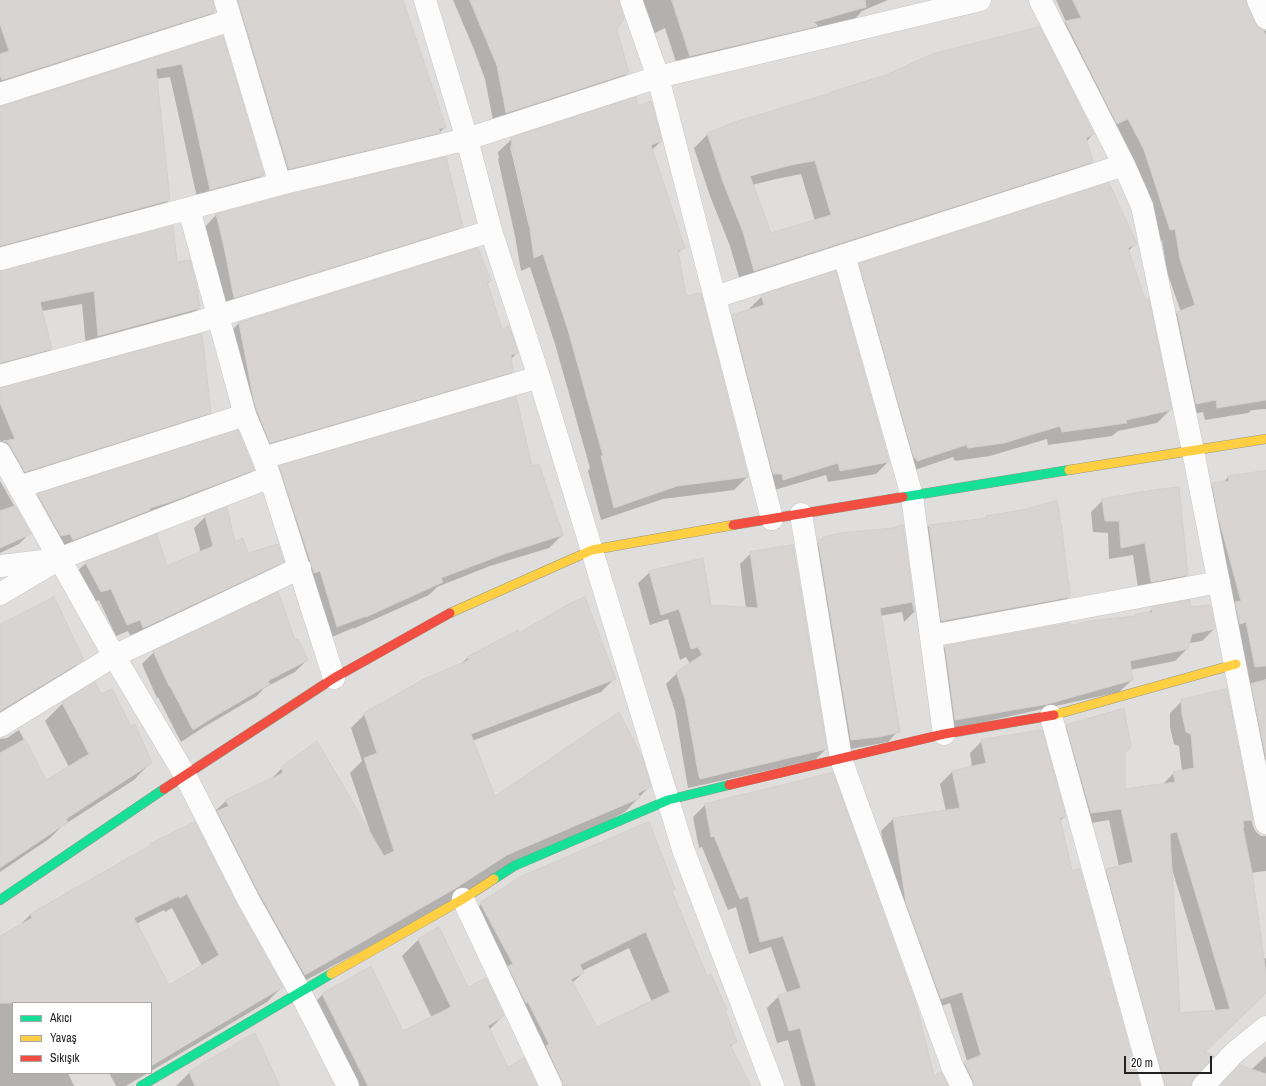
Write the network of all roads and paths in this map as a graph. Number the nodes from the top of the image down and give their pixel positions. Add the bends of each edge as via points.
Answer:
1 (425, 0) edge
2 (631, 0) edge
3 (980, 0) edge
4 (1040, 0) edge
5 (1258, 0) edge
6 (228, 10) edge
7 (1266, 18) edge
8 (658, 76) junction
9 (0, 94) edge
10 (467, 139) junction
11 (1124, 165) junction
12 (280, 184) junction
13 (189, 209) junction
14 (491, 231) junction
15 (844, 255) junction
16 (0, 259) edge
17 (715, 297) junction
18 (218, 315) junction
19 (0, 376) edge
20 (539, 377) junction
21 (245, 415) junction
22 (1266, 439) edge
23 (1193, 451) junction
24 (0, 453) edge
25 (267, 468) junction
26 (19, 487) junction
27 (912, 496) junction
28 (801, 514) junction
29 (772, 519) junction
30 (592, 550) junction
31 (59, 559) junction
32 (0, 566) edge
33 (300, 568) junction
34 (1219, 582) junction
35 (0, 594) edge
36 (931, 636) junction
37 (114, 656) junction
38 (1236, 664) junction
39 (334, 678) junction
40 (1051, 716) junction
41 (0, 726) edge
42 (944, 734) junction
43 (841, 759) junction
44 (185, 775) junction
45 (668, 800) junction
46 (1266, 823) edge
47 (463, 899) junction
48 (0, 900) edge
49 (300, 992) junction
50 (1266, 1027) edge
51 (142, 1086) edge
52 (348, 1086) edge
53 (551, 1086) edge
54 (773, 1086) edge
55 (962, 1086) edge
56 (1153, 1086) edge
57 (1202, 1086) edge

1 - 10 street
2 - 8 street
3 - 8 street
4 - 11 street
5 - 7 street
6 - 9 street
6 - 12 street
8 - 10 street
8 - 17 street
10 - 12 street
10 - 14 street
11 - 15 street
11 - 23 street via 1142,206
12 - 13 street
13 - 16 street
13 - 18 street
14 - 18 street
14 - 20 street
15 - 17 street
15 - 27 street
17 - 29 street
18 - 19 street
18 - 21 street
20 - 25 street
20 - 30 street
21 - 25 street
21 - 26 street
22 - 23 street
23 - 27 street
23 - 34 street
24 - 26 street
25 - 31 street
25 - 33 street
26 - 31 street
27 - 28 street
27 - 36 street
28 - 29 street
28 - 43 street
29 - 30 street
30 - 39 street via 450,613
30 - 45 street
31 - 32 street
31 - 35 street
31 - 37 street
33 - 37 street
33 - 39 street
34 - 36 street
34 - 38 street
36 - 42 street
37 - 41 street
37 - 44 street
38 - 40 street
38 - 46 street
39 - 44 street
40 - 42 street
40 - 56 street
42 - 43 street
43 - 45 street
43 - 55 street via 952,1066
44 - 48 street
44 - 49 street via 248,899
45 - 47 street via 514,866
45 - 54 street via 683,849
47 - 49 street
47 - 53 street
49 - 51 street
49 - 52 street
50 - 57 street via 1235,1052

